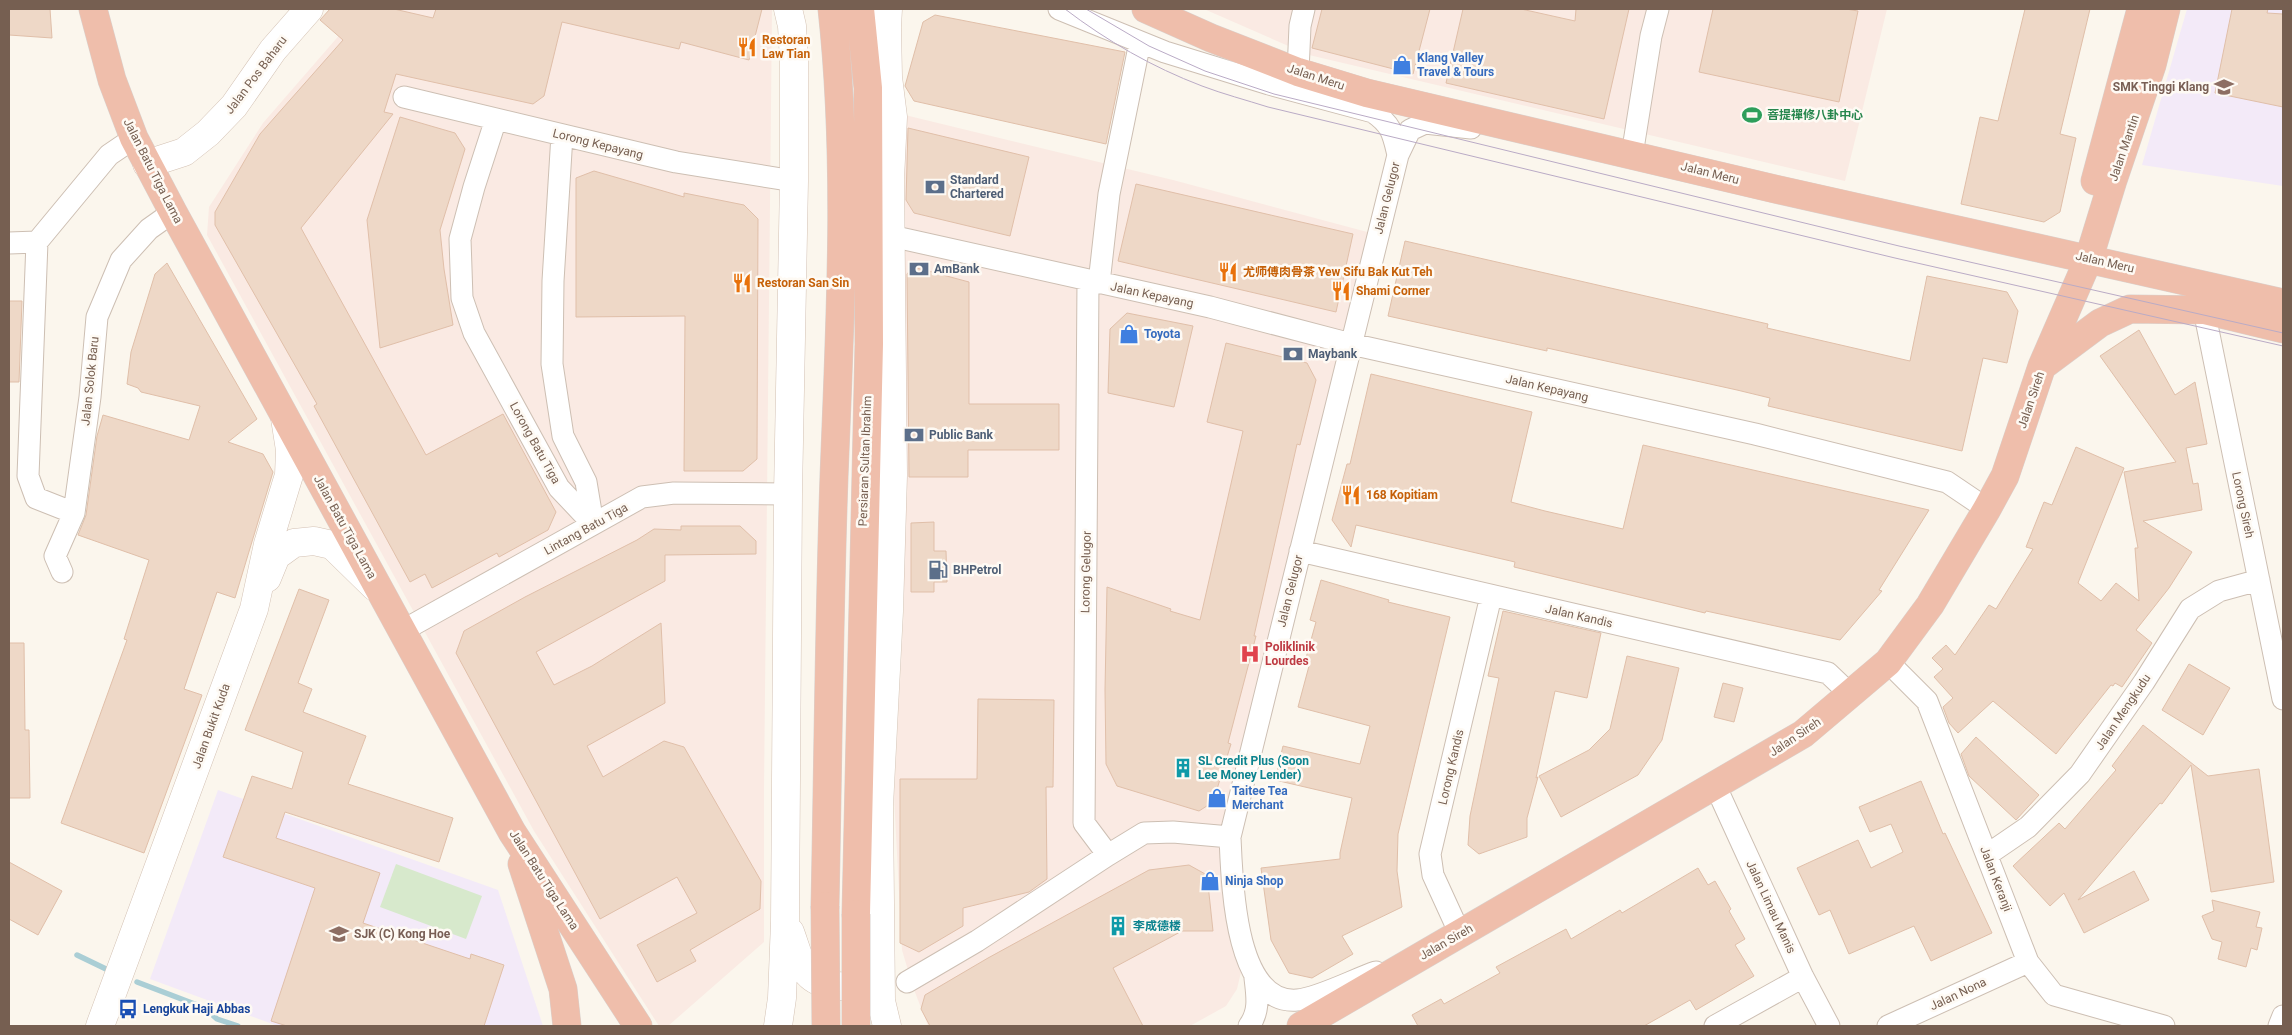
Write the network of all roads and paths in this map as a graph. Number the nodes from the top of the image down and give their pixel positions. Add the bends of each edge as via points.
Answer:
1 (94, 9) edge
2 (309, 9) edge
3 (788, 9) edge
4 (832, 9) edge
5 (860, 9) edge
6 (888, 9) edge
7 (1059, 9) edge
8 (1146, 9) edge
9 (1304, 9) edge
10 (1658, 9) edge
11 (2141, 9) edge
12 (2166, 9) edge
13 (1140, 42) junction
14 (1298, 72) junction
15 (404, 97) dead end
16 (496, 119) junction
17 (562, 135) junction
18 (1547, 136) junction
19 (134, 138) junction
20 (1398, 155) junction
21 (1632, 155) junction
22 (147, 164) junction
23 (794, 181) junction
24 (173, 212) junction
25 (890, 236) junction
26 (37, 242) junction
27 (9, 243) edge
28 (2082, 257) junction
29 (1093, 282) junction
30 (2283, 303) edge
31 (2204, 310) junction
32 (2283, 329) edge
33 (1351, 344) junction
34 (2042, 366) junction
35 (285, 418) junction
36 (788, 494) junction
37 (1988, 509) junction
38 (74, 514) junction
39 (593, 524) junction
40 (1300, 551) junction
41 (62, 572) dead end
42 (2259, 580) junction
43 (380, 591) junction
44 (1491, 596) junction
45 (254, 609) junction
46 (402, 631) junction
47 (1888, 662) junction
48 (1851, 695) junction
49 (2283, 700) edge
50 (1716, 786) junction
51 (512, 832) junction
52 (1230, 837) junction
53 (1108, 855) junction
54 (1987, 855) junction
55 (880, 882) junction
56 (786, 922) junction
57 (1460, 934) junction
58 (1412, 962) junction
59 (2028, 962) junction
60 (1804, 977) junction
61 (1255, 978) junction
62 (907, 982) dead end
63 (2283, 1016) edge
64 (100, 1026) edge
65 (567, 1026) edge
66 (638, 1026) edge
67 (778, 1026) edge
68 (826, 1026) edge
69 (856, 1026) edge
70 (887, 1026) edge
71 (1249, 1026) edge
72 (1301, 1026) edge
73 (1715, 1026) edge
74 (1829, 1026) edge
75 (1888, 1026) edge
76 (2164, 1026) edge
77 (2279, 1026) edge

1 - 19 highway, Jalan Batu Tiga Lama via 112,80
2 - 22 main road, Jalan Pos Baharu via 274,50 234,106 208,133 184,152
3 - 23 main road via 794,60
4 - 68 highway, bridge via 842,142 825,906
5 - 69 highway, Persiaran Sultan Ibrahim, bridge via 868,88 869,344
6 - 25 main road via 888,77 893,117
7 - 13 street, Jalan Meru
8 - 14 highway, Jalan Meru
9 - 14 street
10 - 21 street
11 - 28 highway
12 - 28 highway, Jalan Mantin via 2152,65 2113,180
13 - 20 street, Jalan Meru via 1269,84 1373,112 1386,121 1393,133
13 - 29 street, Lorong Gelugor
14 - 18 highway, Jalan Meru via 1367,93
15 - 16 street, Lorong Kepayang
16 - 17 street, Lorong Kepayang
16 - 39 street, Lorong Batu Tiga via 460,239 462,298 474,334 559,488
17 - 23 street, Lorong Kepayang via 676,162
17 - 39 street via 552,364 563,436 586,482
18 - 20 street, Jalan Gelugor via 1425,123 1410,130
18 - 21 highway, Jalan Meru
19 - 22 highway, Jalan Batu Tiga Lama
19 - 26 street via 109,155
20 - 33 street, Jalan Gelugor
21 - 28 highway, Jalan Meru
22 - 24 highway, Jalan Batu Tiga Lama
23 - 36 main road
24 - 35 highway, Jalan Batu Tiga Lama
24 - 38 street, Jalan Solok Baru via 149,229 122,260 97,317
25 - 29 street, Jalan Kepayang
25 - 55 main road via 893,475 879,806
26 - 27 street
26 - 38 street via 28,476 36,498
28 - 30 highway, Jalan Meru
28 - 34 highway, Jalan Sireh
29 - 33 street, Jalan Kepayang via 1210,307
29 - 53 street, Lorong Gelugor via 1084,823
31 - 32 highway
31 - 34 highway via 2130,309 2100,323
31 - 42 street, Lorong Sireh
33 - 37 street, Jalan Kepayang via 1755,434 1947,482
33 - 40 street, Jalan Gelugor
34 - 37 highway, Jalan Sireh via 2005,476
35 - 43 highway, Jalan Batu Tiga Lama
35 - 45 main road, Jalan Bukit Kuda via 290,450 289,475 268,544
36 - 39 street, Lintang Batu Tiga via 674,493 642,498
36 - 56 main road
37 - 47 highway, Jalan Sireh via 1930,605
38 - 41 street, Jalan Solok Baru via 55,556
39 - 46 street, Lintang Batu Tiga
40 - 44 street, Jalan Kandis
40 - 52 street, Jalan Gelugor
42 - 49 street, Lorong Sireh
42 - 54 street, Jalan Mengkudu via 2219,591 2190,609 2080,774 2028,827
43 - 45 main road via 332,545 314,541 294,543 276,556
43 - 46 highway, Jalan Batu Tiga Lama
44 - 48 street, Jalan Kandis via 1828,674
44 - 57 street, Lorong Kandis via 1430,854 1433,875
45 - 64 main road, Jalan Bukit Kuda
46 - 51 highway, Jalan Batu Tiga Lama
47 - 48 highway, Jalan Sireh
47 - 54 street, Jalan Keranji via 1927,701
48 - 50 highway, Jalan Sireh via 1803,734
50 - 57 highway, Jalan Sireh
50 - 60 street, Jalan Limau Manis
51 - 65 highway via 563,990
51 - 66 highway, Jalan Batu Tiga Lama
52 - 53 street via 1173,832 1144,834
52 - 61 street, Jalan Gelugor via 1241,936 1247,962
53 - 62 street via 977,941
54 - 59 street, Jalan Keranji
55 - 56 main road via 868,962 862,979 853,984 820,983 808,974
55 - 70 main road via 881,1001
56 - 67 main road
57 - 58 highway, Jalan Sireh
58 - 61 street, Jalan Gelugor via 1296,1001 1265,991
58 - 72 highway, Jalan Sireh
59 - 75 street, Jalan Nona
59 - 76 street, Jalan Keranji via 2054,995
60 - 73 street
60 - 74 street, Jalan Limau Manis
61 - 71 street via 1258,1002 1256,1017
63 - 77 street

